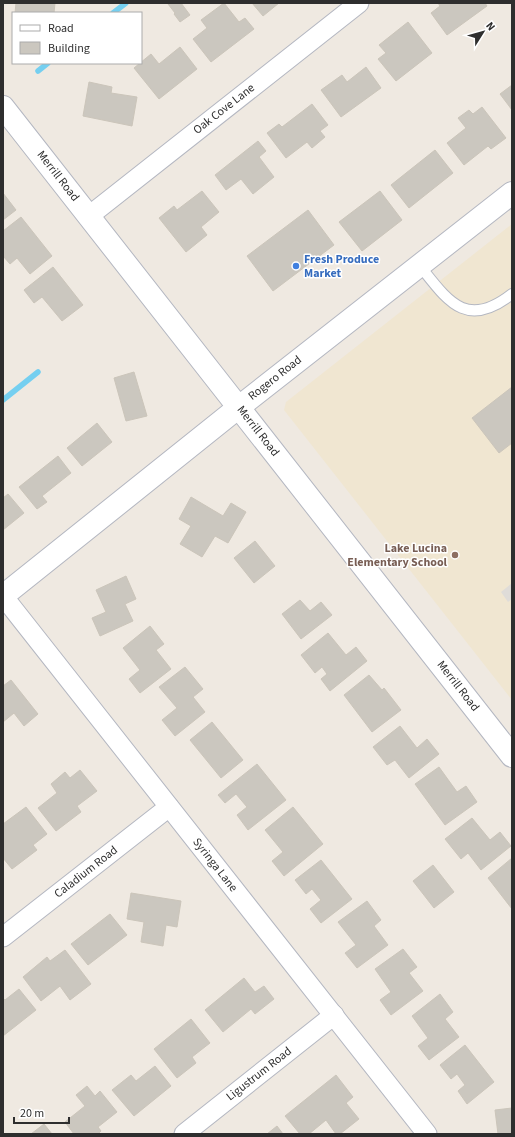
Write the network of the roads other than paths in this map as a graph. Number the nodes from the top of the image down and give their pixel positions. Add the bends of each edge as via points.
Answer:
1 (359, 3) edge
2 (3, 107) edge
3 (512, 193) edge
4 (89, 216) junction
5 (420, 266) junction
6 (512, 294) edge
7 (239, 407) junction
8 (3, 596) edge
9 (512, 756) edge
10 (169, 807) junction
11 (3, 937) edge
12 (334, 1015) junction
13 (184, 1134) edge
14 (427, 1134) edge

1 - 4 street, Oak Cove Lane
2 - 4 main road, Merrill Road
3 - 5 main road, Rogero Road
4 - 7 main road, Merrill Road
5 - 6 lane via 449,301 465,309 480,311 493,308
5 - 7 main road, Rogero Road
7 - 8 main road, Rogero Road
7 - 9 main road, Merrill Road
8 - 10 street, Syringa Lane
10 - 11 street, Caladium Road
10 - 12 street, Syringa Lane
12 - 13 street, Ligustrum Road
12 - 14 street, Syringa Lane

